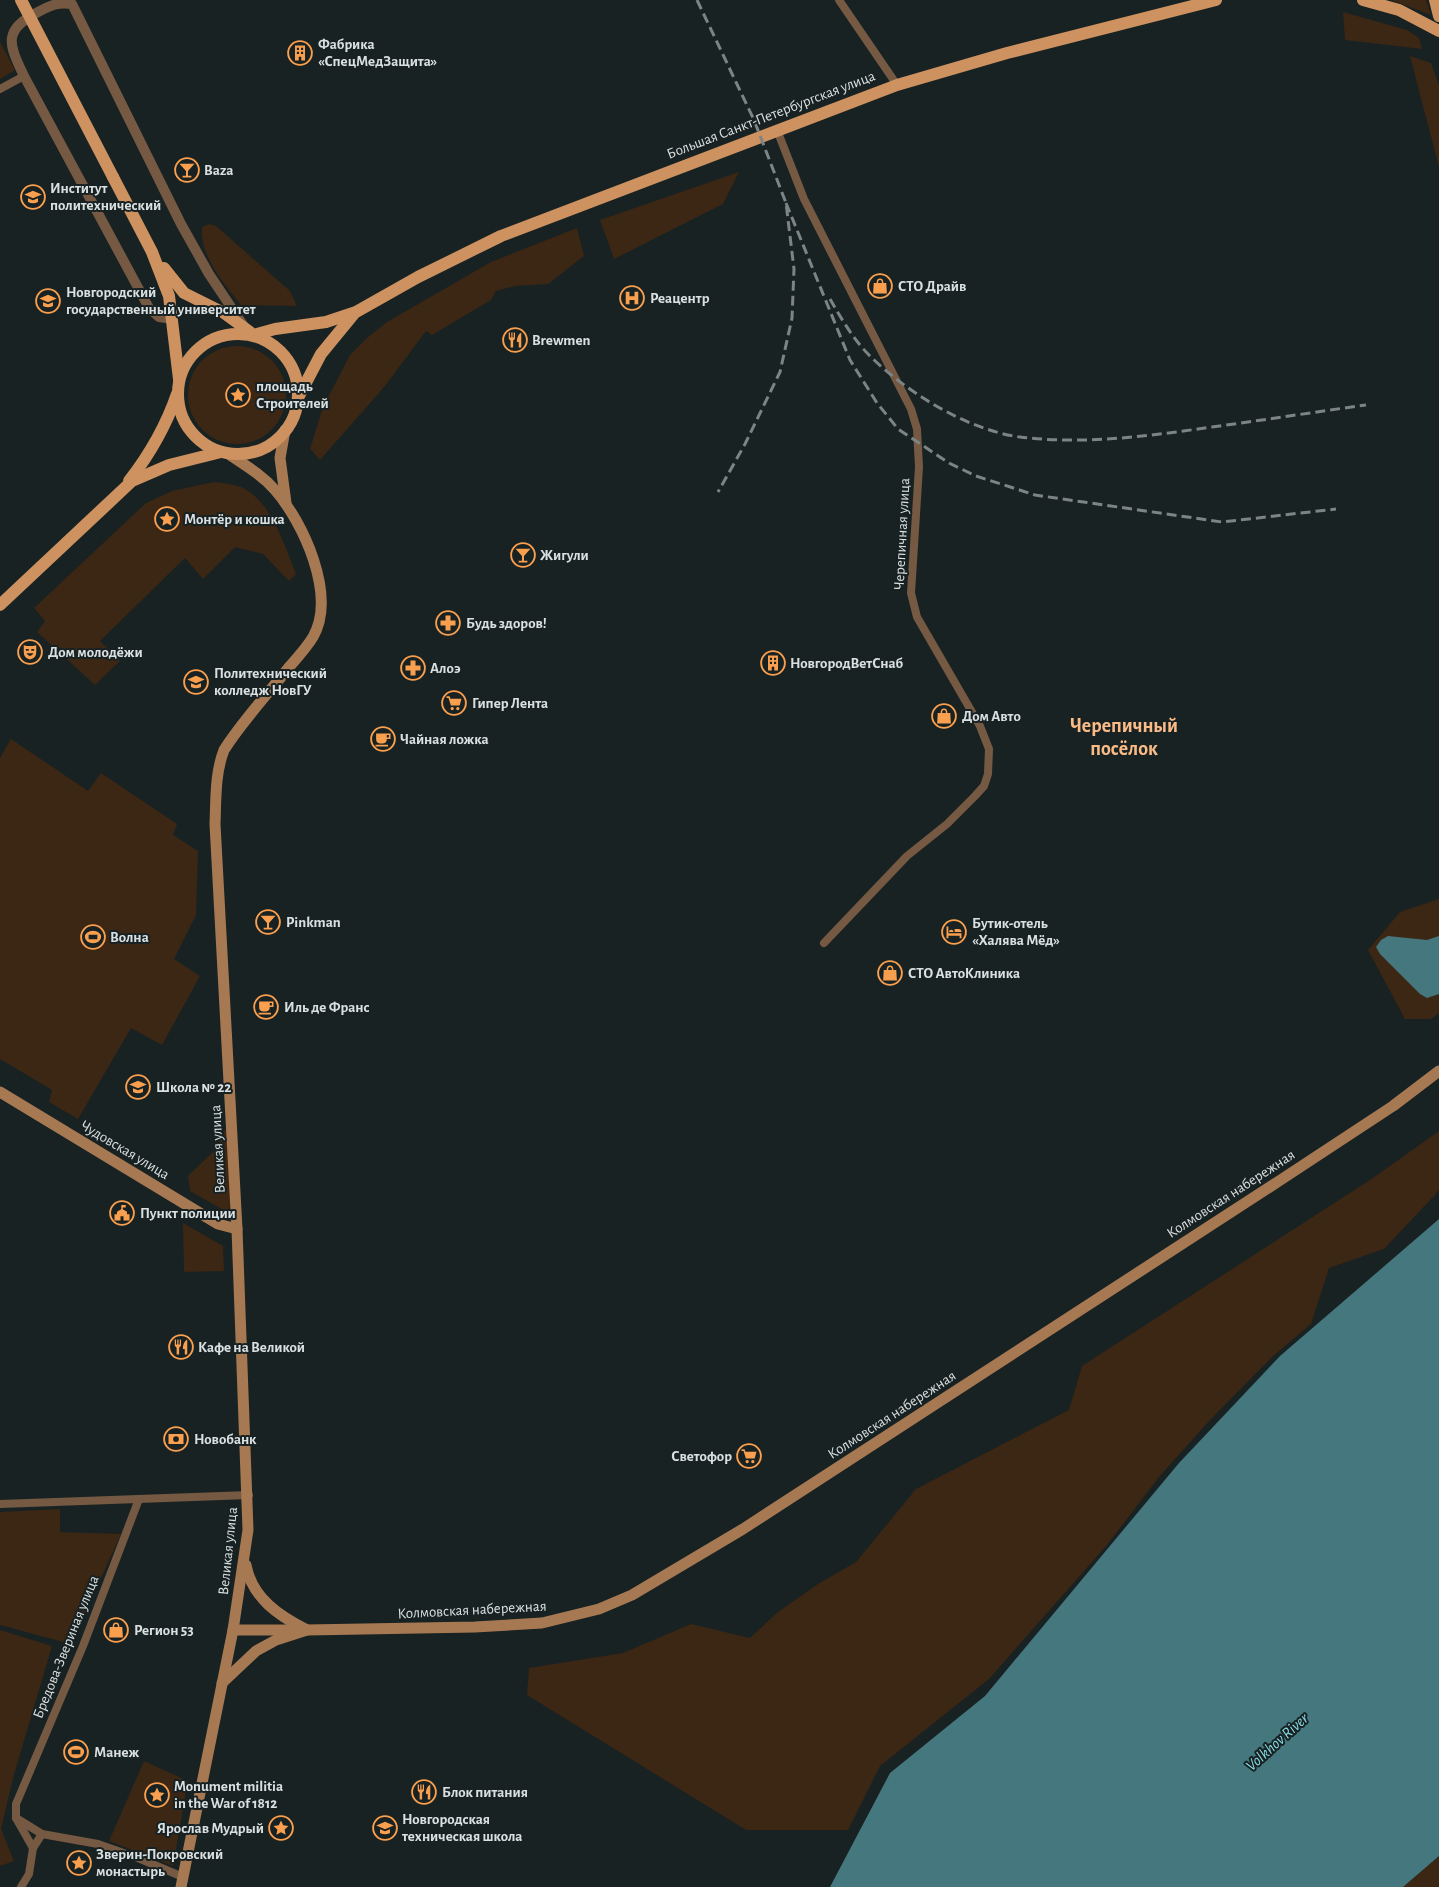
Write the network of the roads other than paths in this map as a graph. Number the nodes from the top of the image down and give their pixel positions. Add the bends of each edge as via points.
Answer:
1 (21, 0) edge
2 (839, 0) edge
3 (1216, 0) edge
4 (1364, 0) edge
5 (1435, 0) edge
6 (1439, 16) edge
7 (1439, 31) edge
8 (24, 76) junction
9 (897, 86) junction
10 (0, 89) edge
11 (777, 130) junction
12 (152, 252) junction
13 (356, 312) junction
14 (173, 319) junction
15 (251, 331) junction
16 (179, 386) junction
17 (297, 400) junction
18 (285, 430) junction
19 (224, 452) junction
20 (122, 489) junction
21 (286, 505) junction
22 (0, 605) edge
23 (824, 943) dead end
24 (1439, 1071) edge
25 (0, 1092) edge
26 (237, 1229) junction
27 (248, 1495) junction
28 (139, 1499) junction
29 (0, 1504) edge
30 (246, 1556) junction
31 (233, 1630) junction
32 (307, 1630) junction
33 (222, 1683) junction
34 (16, 1818) junction
35 (42, 1834) junction
36 (33, 1848) junction
37 (182, 1882) edge
38 (21, 1887) edge

1 - 12 main road, bridge
2 - 9 street
3 - 9 main road, Большая Санкт-Петербургская улица via 1016,50
4 - 7 main road via 1405,13
5 - 6 main road
8 - 10 street
8 - 14 street via 149,308 158,317
8 - 15 street via 12,42 16,26 54,3 72,4 181,224 204,265
9 - 11 main road, Большая Санкт-Петербургская улица
11 - 13 main road, Большая Санкт-Петербургская улица via 501,236
11 - 23 street, Черепичная улица via 804,199 911,409 918,429 919,466 911,593 917,617 980,726 990,760 984,786 975,796 907,856
12 - 14 main road via 169,296
12 - 15 main road via 184,292
13 - 15 main road, Большая Санкт-Петербургская улица via 326,322
13 - 17 main road, Большая Санкт-Петербургская улица via 321,354
14 - 16 main road
15 - 16 main road via 228,334 207,343 191,358 181,374
15 - 17 main road via 279,349 288,359 297,380
16 - 19 main road via 180,412 191,433 200,442
16 - 20 main road via 153,447
17 - 18 main road
18 - 19 main road via 275,441 254,452
18 - 21 main road via 280,458
19 - 20 main road via 162,467
19 - 21 main road via 257,473 274,488
20 - 22 main road
21 - 26 main road, Великая улица via 317,573 321,594 320,618 312,640 224,750 216,787 215,824
24 - 32 main road, Колмовская набережная via 1393,1106 1279,1182 743,1529 632,1595 580,1615 542,1623
25 - 26 main road, Чудовская улица via 218,1224
26 - 27 main road, Великая улица
27 - 28 street
27 - 30 main road, Великая улица
28 - 29 street
28 - 34 street, Бредова-Звериная улица via 83,1646 16,1804
30 - 31 main road, Великая улица
30 - 32 main road via 247,1573 256,1591 277,1613
31 - 32 main road
31 - 33 main road, Великая улица
32 - 33 main road via 264,1646
33 - 37 main road, Великая улица
34 - 35 street
34 - 36 street
35 - 36 street
35 - 37 street via 98,1844 138,1858
36 - 38 street via 29,1874

